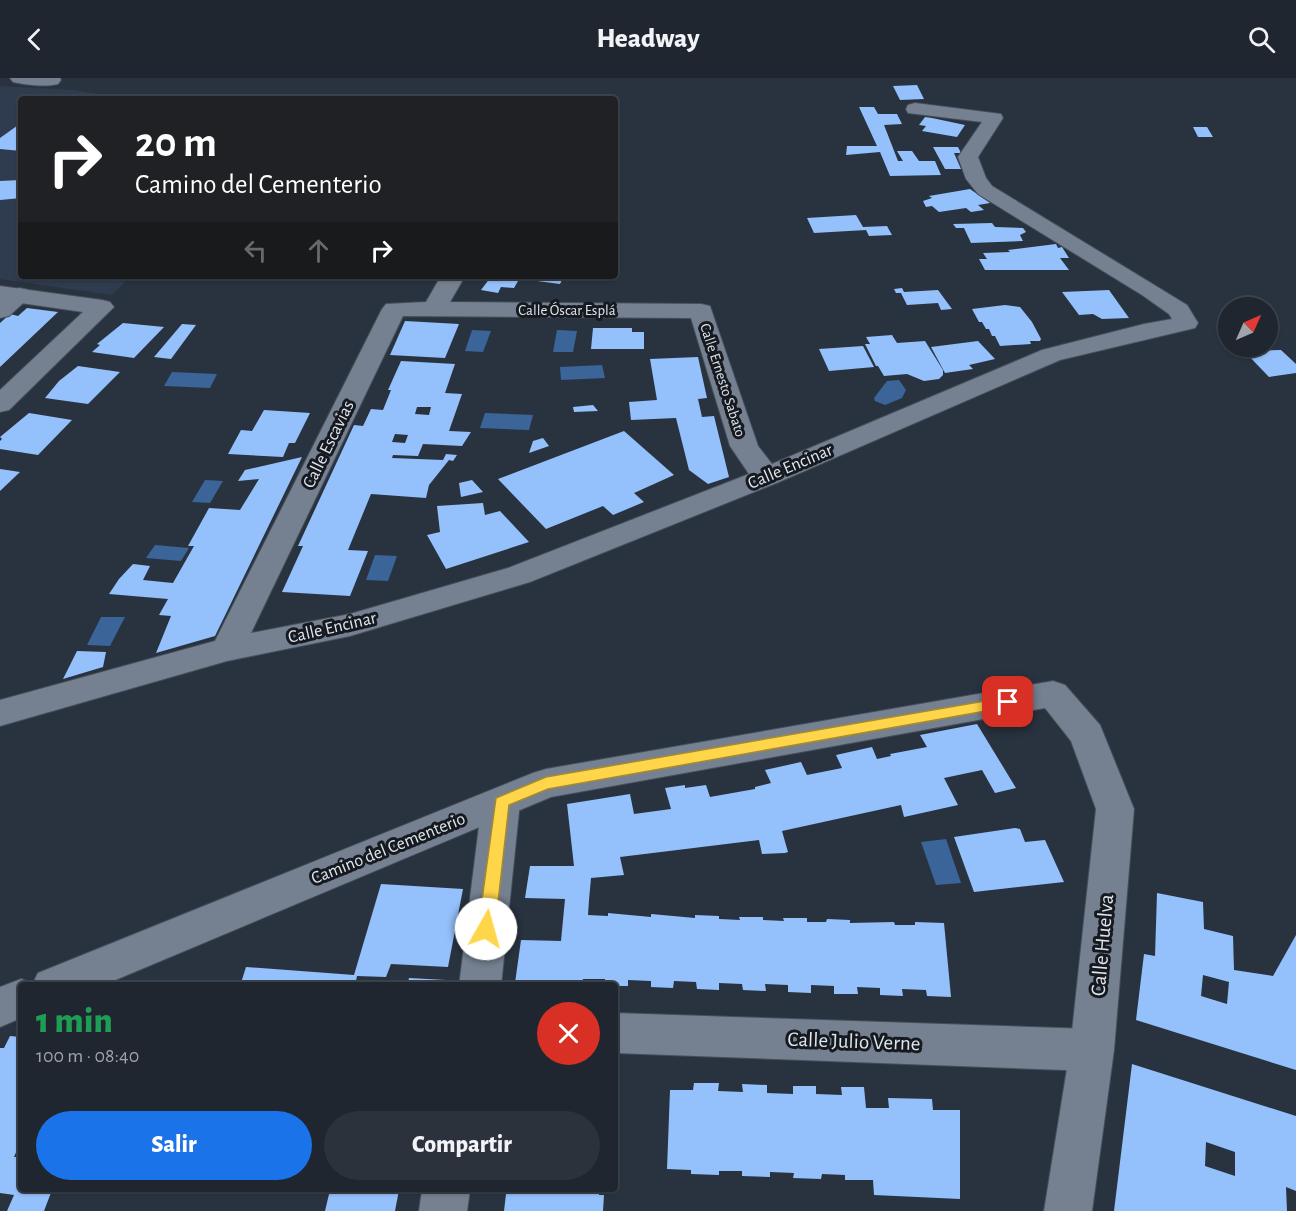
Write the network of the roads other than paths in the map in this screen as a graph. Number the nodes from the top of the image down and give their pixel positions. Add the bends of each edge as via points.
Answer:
1 (19, 78) edge
2 (52, 80) dead end
3 (915, 109) dead end
4 (451, 279) edge
5 (10, 294) edge
6 (433, 310) junction
7 (701, 311) joint
8 (0, 312) edge
9 (0, 404) edge
10 (769, 476) junction
11 (227, 649) junction
12 (1053, 694) joint
13 (0, 713) edge
14 (501, 802) junction
15 (62, 982) edge
16 (480, 982) edge
17 (18, 999) edge
18 (0, 1007) edge
19 (618, 1033) edge
20 (1092, 1050) junction
21 (446, 1192) edge
22 (442, 1211) edge
23 (1068, 1211) edge

1 - 2 street
3 - 10 street, Calle Encinar via 994,118 968,157 976,179 986,190 1150,290 1179,310 1186,323 1051,355
4 - 6 street
5 - 8 street
5 - 9 street via 102,307
6 - 7 street, Calle Óscar Esplá
6 - 11 street, Calle Escavias via 394,309
7 - 10 street, Calle Ernesto Sabato via 744,446
10 - 11 street, Calle Encinar via 519,575 350,625
11 - 13 street, Calle Encinar
12 - 14 street, Camino del Cementerio via 546,783
12 - 20 street, Calle Huelva via 1087,735 1115,809
14 - 15 street, Camino del Cementerio
14 - 16 street
17 - 18 street
19 - 20 street, Calle Julio Verne
20 - 23 street, Calle Huelva
21 - 22 street

